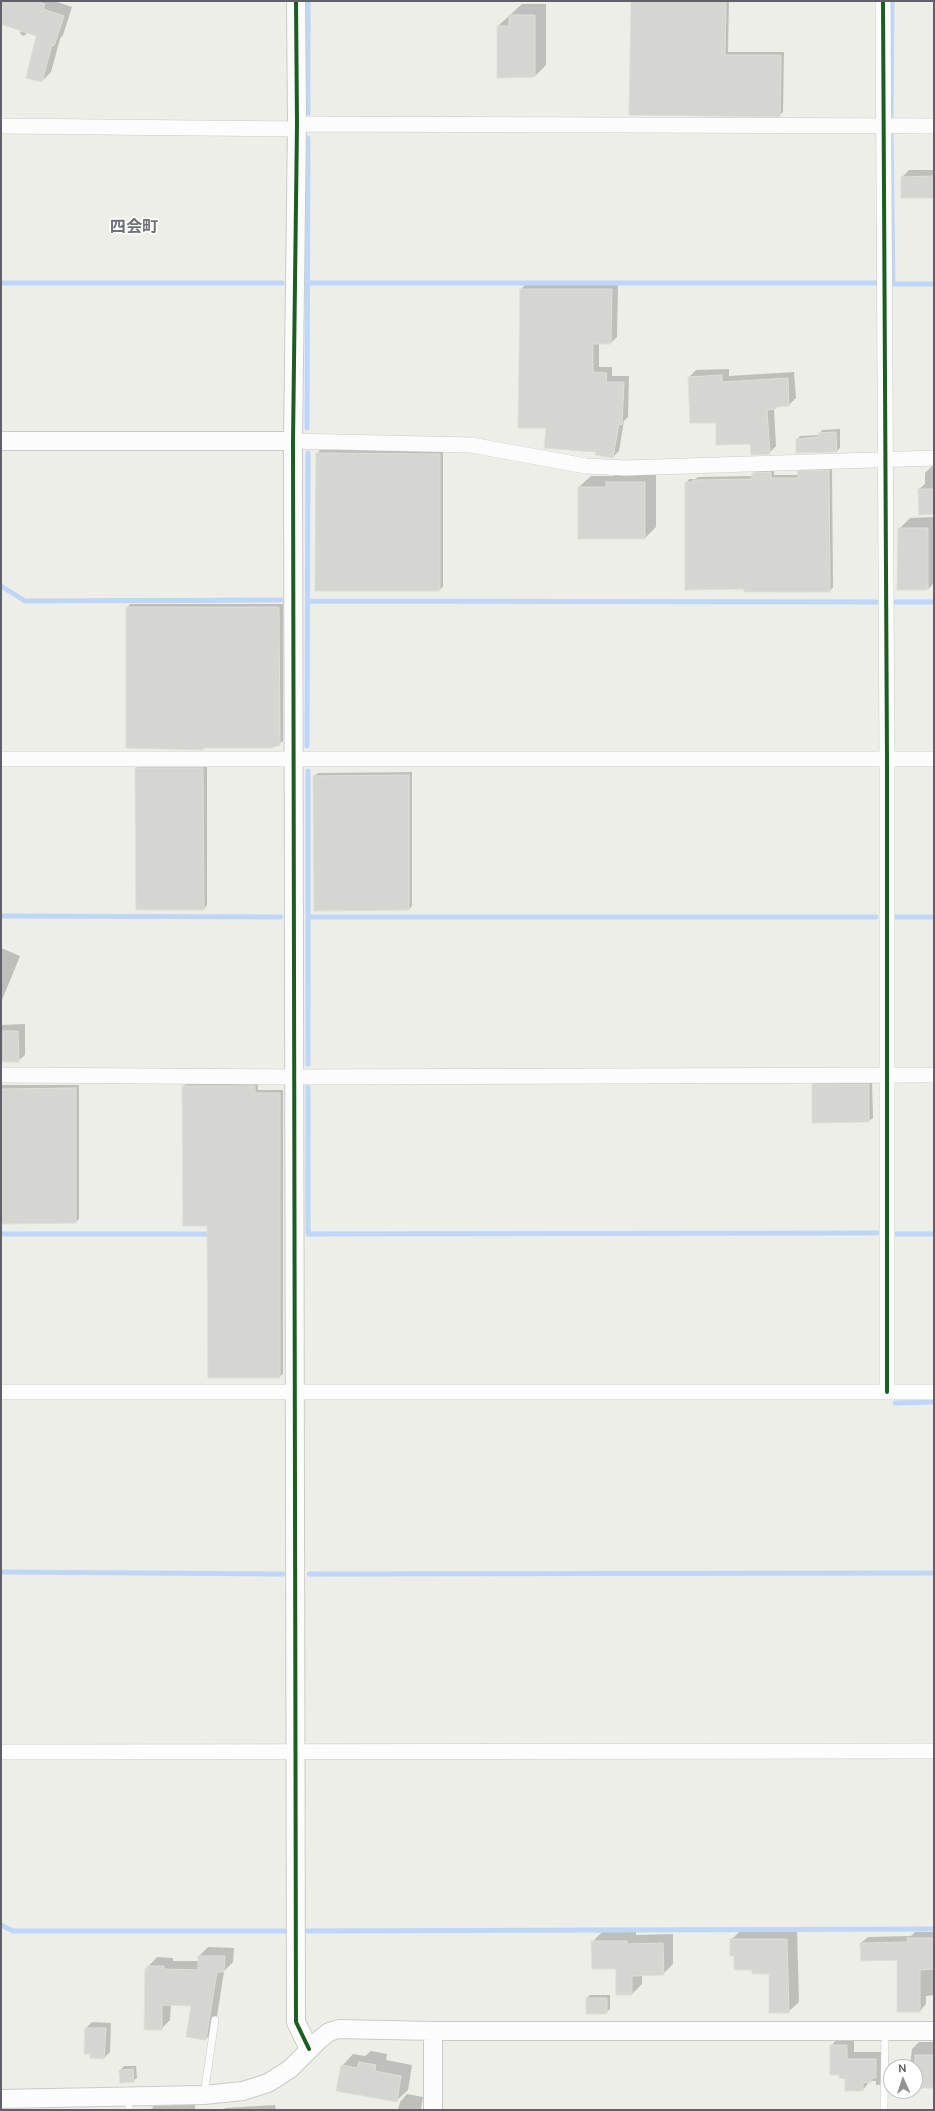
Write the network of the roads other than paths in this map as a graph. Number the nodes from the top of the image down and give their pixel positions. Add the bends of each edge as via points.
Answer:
1 (296, 1) edge
2 (883, 1) edge
3 (1, 126) edge
4 (884, 126) junction
5 (934, 126) edge
6 (297, 127) junction
7 (1, 441) edge
8 (293, 442) junction
9 (934, 458) edge
10 (886, 460) junction
11 (1, 759) edge
12 (887, 759) junction
13 (934, 759) edge
14 (293, 760) junction
15 (1, 1075) edge
16 (887, 1075) junction
17 (934, 1075) edge
18 (294, 1077) junction
19 (1, 1392) edge
20 (295, 1392) junction
21 (887, 1392) junction
22 (934, 1392) edge
23 (934, 1751) edge
24 (1, 1752) edge
25 (295, 1752) junction
26 (216, 2020) dead end
27 (433, 2031) junction
28 (885, 2031) junction
29 (934, 2031) edge
30 (309, 2049) junction
31 (204, 2095) junction
32 (1, 2098) edge
33 (129, 2103) edge
34 (433, 2110) edge
35 (884, 2110) edge

1 - 6 street
2 - 4 street
3 - 6 street
4 - 5 street
4 - 6 street
4 - 10 street
6 - 8 street
7 - 8 street
8 - 10 street via 471,445 586,466 624,468
8 - 14 street
9 - 10 street
10 - 12 street
11 - 14 street
12 - 13 street
12 - 14 street
12 - 16 street
14 - 18 street
15 - 18 street
16 - 17 street
16 - 18 street
16 - 21 street
18 - 20 street
19 - 20 street
20 - 21 street
20 - 25 street
21 - 22 street
23 - 25 street
24 - 25 street
25 - 30 street via 296,2022
26 - 31 lane
27 - 28 street
27 - 30 street via 339,2029 329,2032
27 - 34 street
28 - 29 street
28 - 35 lane
30 - 31 street via 290,2069 268,2083 243,2091
31 - 33 street
32 - 33 street

